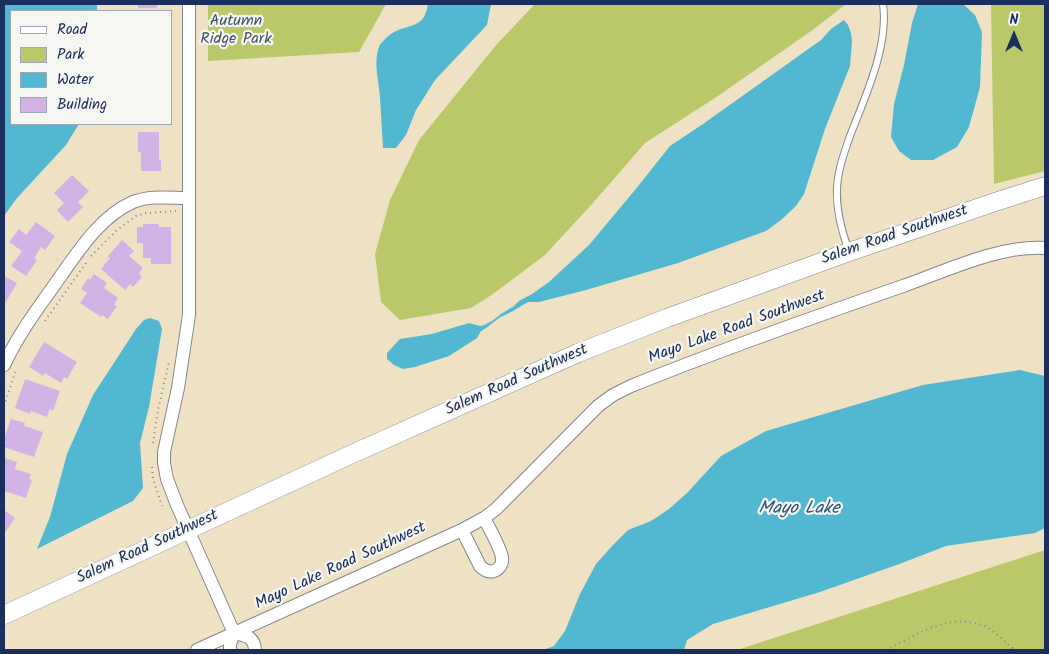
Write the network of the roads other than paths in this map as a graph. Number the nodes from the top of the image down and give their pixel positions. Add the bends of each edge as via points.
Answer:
1 (189, 4) edge
2 (882, 4) edge
3 (1045, 186) edge
4 (189, 198) junction
5 (1045, 248) edge
6 (849, 252) junction
7 (4, 365) edge
8 (484, 518) junction
9 (188, 530) junction
10 (462, 530) junction
11 (4, 615) edge
12 (234, 634) junction
13 (197, 650) edge
14 (230, 650) edge
15 (255, 650) edge

1 - 4 street
2 - 6 lane via 884,23 874,72 839,170 837,204
3 - 6 main road, Salem Road Southwest
4 - 7 street via 143,199 123,207 106,220 78,251 46,296
4 - 9 street via 189,321 164,452 167,479
5 - 8 street, Mayo Lake Road Southwest via 997,253 965,263 780,329 612,395
6 - 9 main road, Salem Road Southwest via 578,353
8 - 10 street, Mayo Lake Road Southwest
8 - 10 street via 502,559 497,570 491,572 480,566
9 - 11 main road, Salem Road Southwest
9 - 12 street
10 - 12 street, Mayo Lake Road Southwest
12 - 13 street, Mayo Lake Road Southwest
12 - 14 street
12 - 15 street via 252,639

